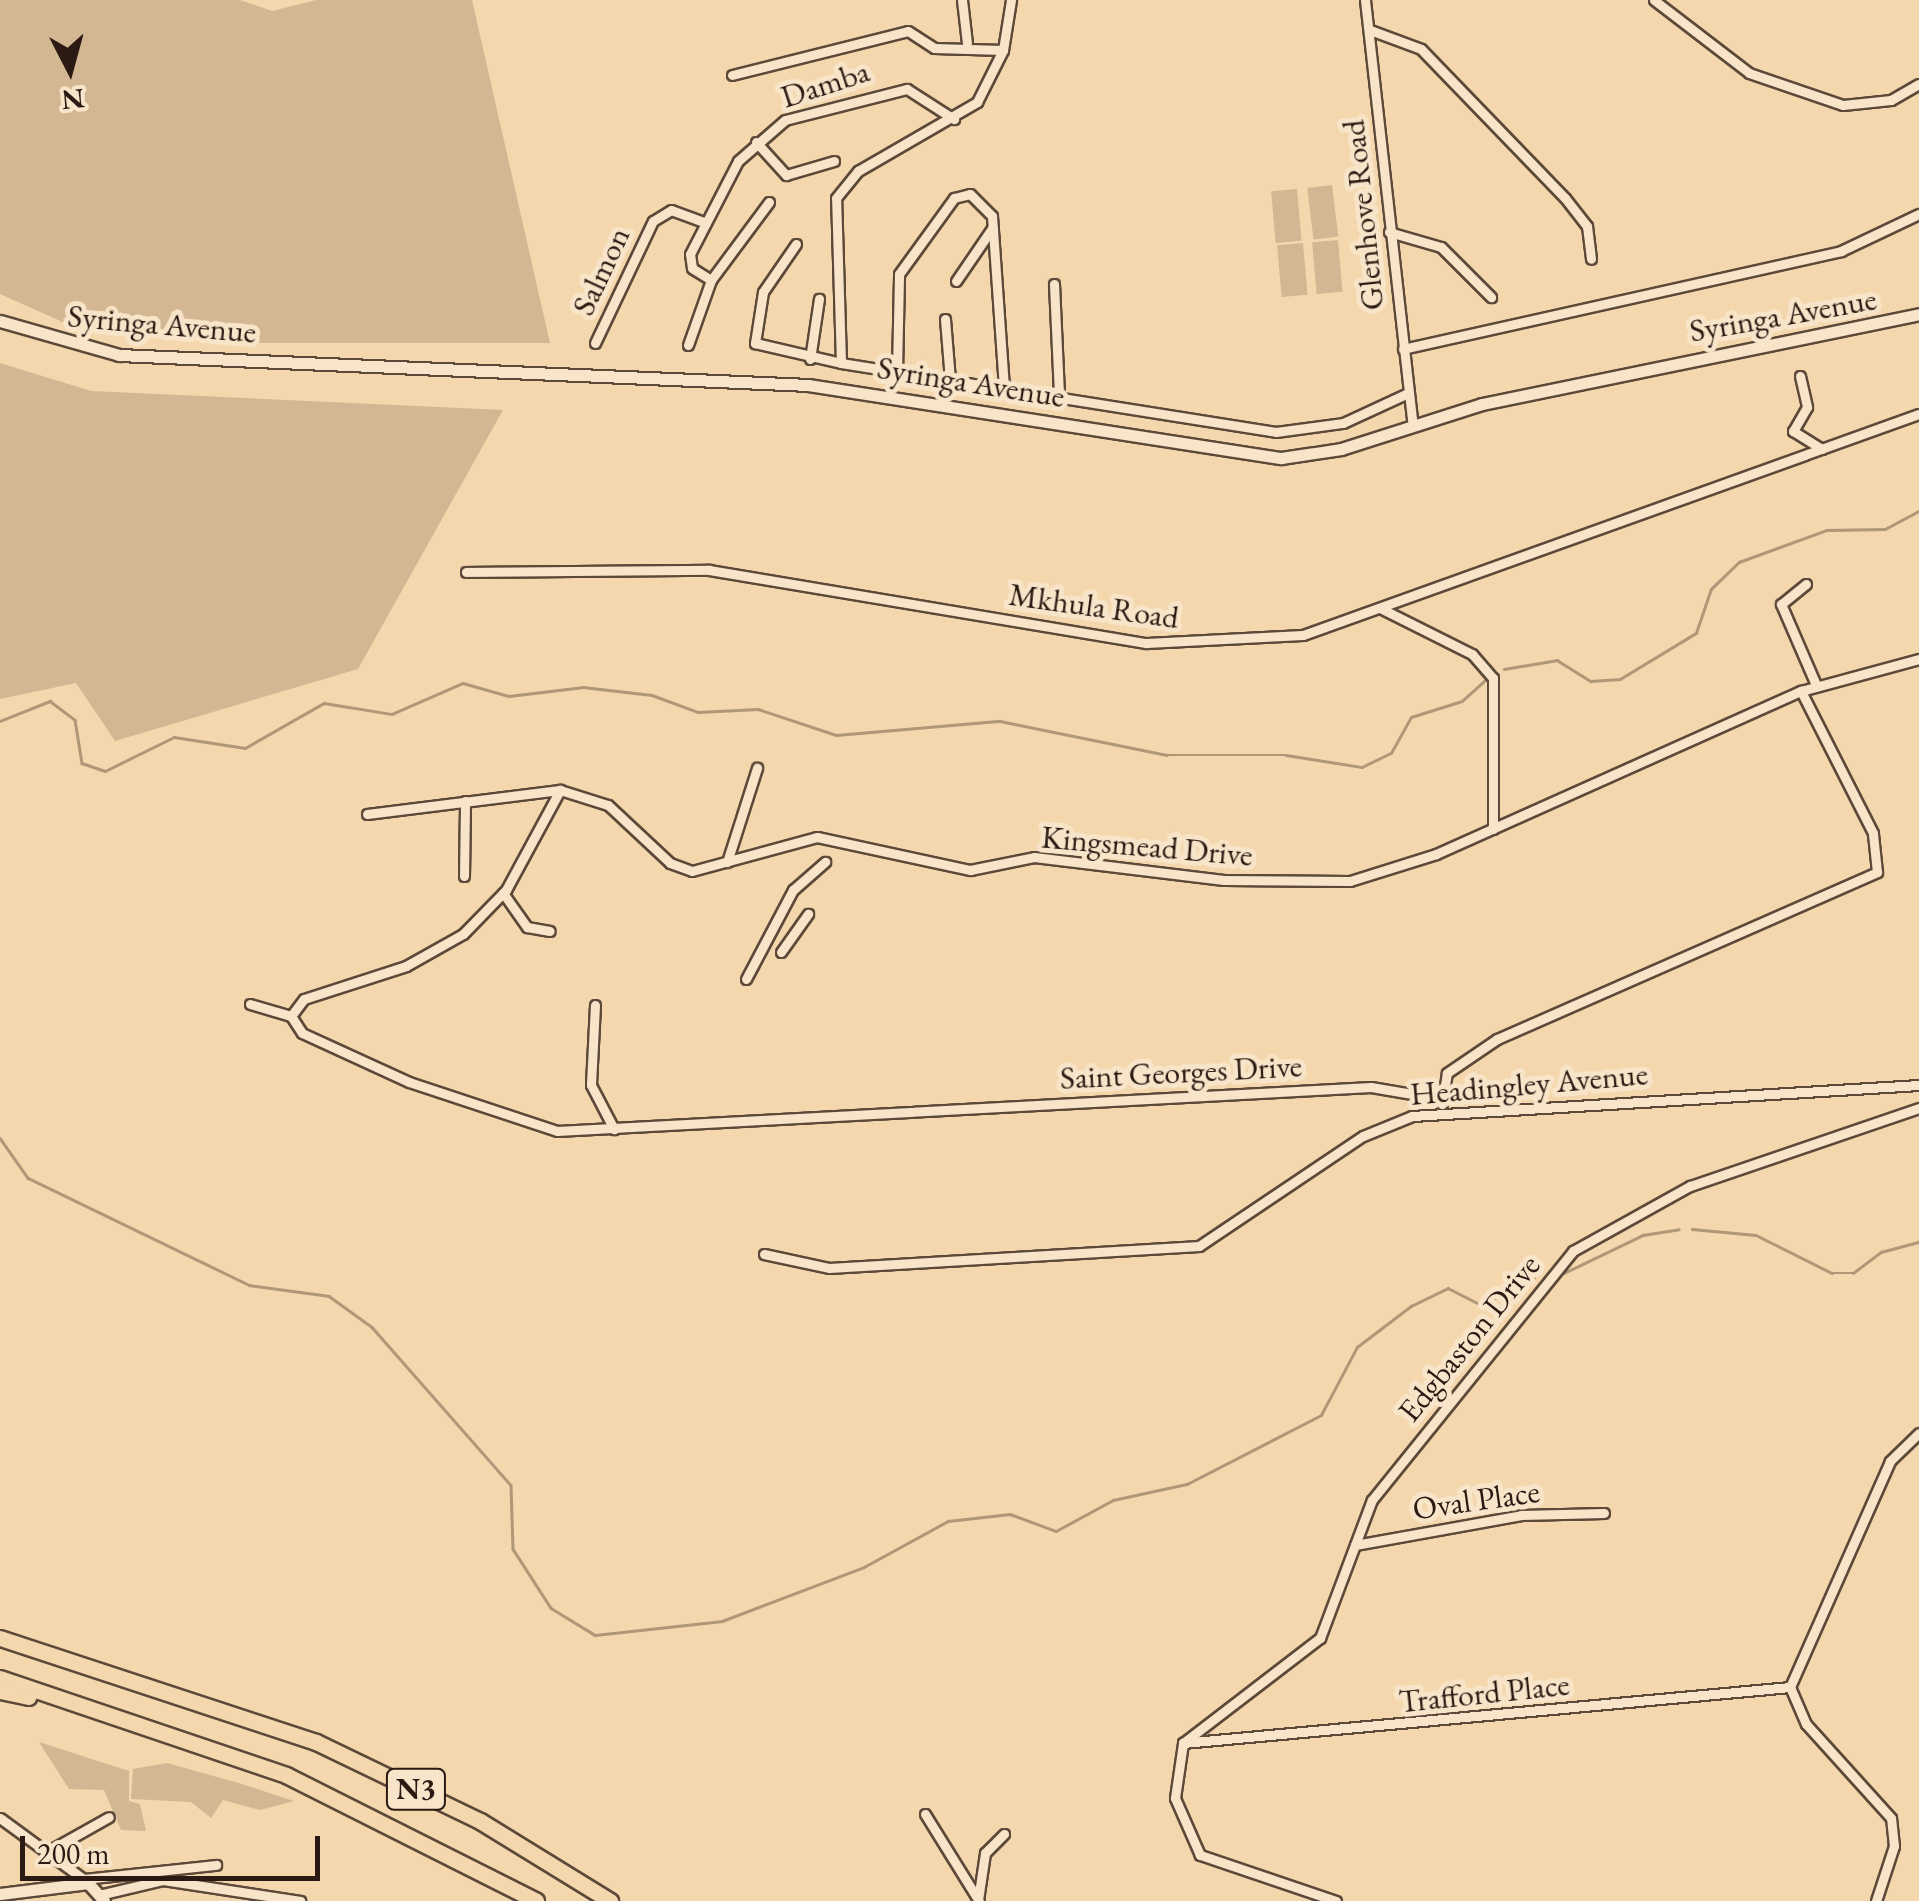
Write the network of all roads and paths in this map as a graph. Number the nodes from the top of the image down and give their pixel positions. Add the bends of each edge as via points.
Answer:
1 (962, 0) edge
2 (1011, 0) edge
3 (1654, 0) edge
4 (1369, 1) edge
5 (1370, 30) junction
6 (967, 43) junction
7 (1003, 50) junction
8 (732, 75) dead end
9 (1919, 84) edge
10 (954, 120) junction
11 (756, 142) junction
12 (834, 161) dead end
13 (769, 202) dead end
14 (1919, 214) edge
15 (706, 223) junction
16 (992, 227) junction
17 (1389, 232) junction
18 (796, 244) dead end
19 (1591, 259) dead end
20 (711, 280) junction
21 (956, 281) dead end
22 (1054, 284) dead end
23 (1491, 297) dead end
24 (819, 300) dead end
25 (1919, 314) edge
26 (0, 320) edge
27 (945, 320) dead end
28 (595, 343) dead end
29 (688, 345) dead end
30 (1403, 349) junction
31 (810, 359) junction
32 (841, 363) junction
33 (897, 372) junction
34 (1800, 376) dead end
35 (950, 380) junction
36 (1004, 388) junction
37 (1408, 393) junction
38 (1059, 396) junction
39 (1919, 414) edge
40 (1413, 425) junction
41 (1822, 450) junction
42 (466, 572) dead end
43 (1806, 584) dead end
44 (1382, 609) junction
45 (1919, 659) edge
46 (1816, 686) junction
47 (1801, 691) junction
48 (757, 768) dead end
49 (560, 790) junction
50 (527, 792) junction
51 (585, 796) junction
52 (465, 801) junction
53 (367, 814) dead end
54 (547, 817) junction
55 (1493, 828) junction
56 (727, 862) junction
57 (825, 862) dead end
58 (464, 876) dead end
59 (504, 893) junction
60 (808, 914) dead end
61 (550, 932) dead end
62 (780, 952) dead end
63 (746, 980) dead end
64 (250, 1004) dead end
65 (594, 1005) dead end
66 (291, 1016) junction
67 (1919, 1085) edge
68 (1441, 1099) junction
69 (1919, 1108) edge
70 (1444, 1112) junction
71 (614, 1129) junction
72 (764, 1254) dead end
73 (1919, 1433) edge
74 (1604, 1513) dead end
75 (1355, 1545) junction
76 (0, 1628) edge
77 (0, 1638) edge
78 (59, 1657) junction
79 (0, 1678) edge
80 (1790, 1687) junction
81 (0, 1690) edge
82 (90, 1709) junction
83 (1183, 1743) junction
84 (925, 1814) dead end
85 (109, 1817) dead end
86 (0, 1818) edge
87 (1004, 1834) dead end
88 (52, 1849) junction
89 (216, 1865) dead end
90 (86, 1881) junction
91 (0, 1894) edge
92 (102, 1898) edge
93 (300, 1901) edge
94 (536, 1901) edge
95 (610, 1901) edge
96 (979, 1901) edge
97 (1336, 1901) edge
98 (1876, 1901) edge

1 - 6 street
2 - 7 street
3 - 9 street via 1749,72 1843,105 1891,100
4 - 5 street, Glenhove Road
5 - 17 street, Glenhove Road
5 - 19 street via 1421,48 1565,198 1586,226
6 - 7 street
6 - 8 street via 934,48 908,30
7 - 10 street via 984,92
10 - 11 street, Damba via 922,92 889,89 785,120
10 - 32 street via 858,171 836,198
11 - 12 street via 786,175
11 - 15 street, Damba
13 - 20 street
14 - 30 street via 1841,250
15 - 20 street, Damba via 689,263
15 - 28 street, Salmon via 671,210 653,221
16 - 21 street
16 - 33 street via 985,200 954,198 899,274
16 - 36 street
17 - 23 street via 1441,248
17 - 30 street, Glenhove Road
18 - 31 street via 763,292 755,343
20 - 29 street
22 - 38 street
24 - 31 street
25 - 40 street, Syringa Avenue
26 - 40 street, Syringa Avenue via 119,354 808,385 1264,457 1318,455
27 - 35 street
30 - 37 street, Glenhove Road
31 - 32 street
32 - 33 street
33 - 35 street
34 - 41 street via 1807,407 1793,431
35 - 36 street
36 - 38 street
37 - 38 street via 1344,423 1276,432
37 - 40 street, Glenhove Road
39 - 41 street, Mkhula Road
41 - 44 street, Mkhula Road
42 - 44 street, Mkhula Road via 708,570 1158,644 1303,635
43 - 46 street via 1781,604
44 - 55 street via 1472,654 1494,678
45 - 46 street, Kingsmead Drive
46 - 47 street, Kingsmead Drive
47 - 55 street, Kingsmead Drive
47 - 68 street via 1873,833 1877,872 1497,1040 1446,1073
48 - 56 street
49 - 50 street, Kingsmead Drive
49 - 51 street, Kingsmead Drive
49 - 54 street
50 - 52 street, Kingsmead Drive
50 - 54 street via 546,799
51 - 54 street
51 - 56 street, Kingsmead Drive via 629,819 682,870
52 - 53 street, Kingsmead Drive
52 - 58 street
54 - 59 street
55 - 56 street, Kingsmead Drive via 1370,878 1332,882 1224,880 1034,857 970,870 816,837
57 - 63 street via 794,890
59 - 61 street via 527,927
59 - 66 street via 442,948 304,999
60 - 62 street
64 - 66 street, Saint Georges Drive
65 - 71 street via 591,1085
66 - 71 street, Saint Georges Drive via 302,1033 348,1056 464,1102 556,1131
67 - 70 street, Headingley Avenue
68 - 70 street
68 - 71 street, Saint Georges Drive via 1371,1087
69 - 75 street, Edgbaston Drive via 1690,1186 1573,1251 1388,1477
70 - 72 street, Headingley Avenue via 1363,1136 1199,1246 830,1268
73 - 80 street via 1890,1461
74 - 75 street, Oval Place via 1520,1514
75 - 83 street, Edgbaston Drive via 1320,1638
76 - 78 highway
77 - 78 highway, N3
78 - 95 highway, N3 via 316,1742 480,1821
79 - 82 highway, N3
80 - 83 street, Trafford Place
80 - 98 street via 1806,1724 1891,1818 1894,1846
81 - 82 highway
82 - 94 highway, N3 via 302,1782
83 - 97 street via 1175,1798 1200,1855
84 - 96 street
85 - 88 street
86 - 88 street
87 - 96 street via 986,1853
88 - 90 street
89 - 90 street
90 - 91 street
90 - 92 street
92 - 93 street via 164,1880

